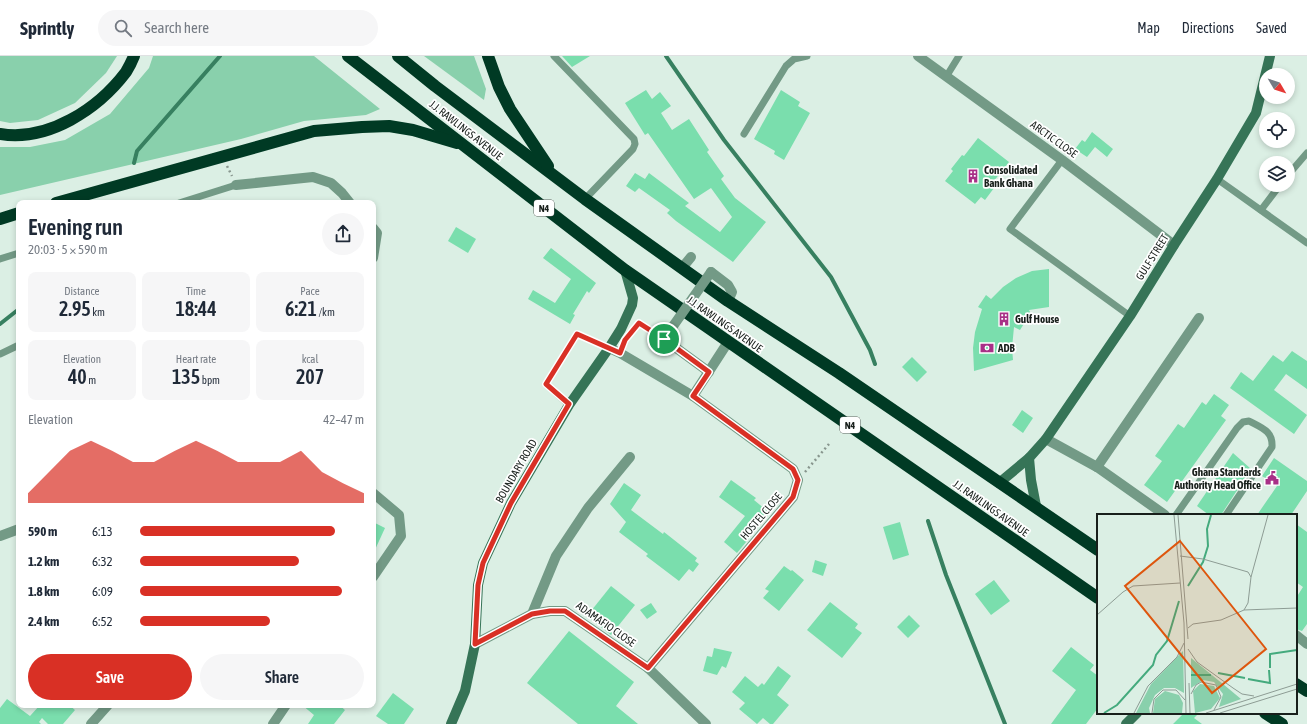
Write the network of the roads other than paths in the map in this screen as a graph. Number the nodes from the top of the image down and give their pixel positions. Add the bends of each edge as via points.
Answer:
1 (134, 56) edge
2 (348, 56) edge
3 (398, 56) edge
4 (488, 56) edge
5 (554, 56) edge
6 (807, 56) edge
7 (918, 56) edge
8 (959, 56) edge
9 (1270, 56) edge
10 (946, 77) junction
11 (0, 134) edge
12 (744, 134) dead end
13 (464, 145) junction
14 (1307, 153) edge
15 (1062, 160) junction
16 (1295, 167) edge
17 (553, 174) junction
18 (1217, 179) junction
19 (236, 185) joint
20 (1275, 192) edge
21 (585, 199) junction
22 (67, 200) edge
23 (188, 200) edge
24 (348, 200) edge
25 (1261, 210) junction
26 (16, 214) edge
27 (0, 219) edge
28 (1307, 243) edge
29 (1174, 245) junction
30 (16, 254) edge
31 (691, 257) dead end
32 (0, 259) edge
33 (682, 268) junction
34 (625, 270) junction
35 (728, 301) junction
36 (1130, 316) junction
37 (1199, 318) dead end
38 (728, 342) junction
39 (16, 346) edge
40 (609, 348) junction
41 (0, 354) edge
42 (709, 372) junction
43 (693, 396) junction
44 (569, 404) junction
45 (1046, 439) junction
46 (630, 457) dead end
47 (1029, 458) junction
48 (1097, 467) junction
49 (999, 483) junction
50 (376, 495) edge
51 (1036, 506) junction
52 (1165, 514) edge
53 (1177, 514) edge
54 (1227, 514) edge
55 (16, 530) edge
56 (0, 536) edge
57 (1097, 549) edge
58 (376, 573) edge
59 (1097, 597) edge
60 (532, 614) junction
61 (1297, 636) edge
62 (1307, 643) edge
63 (475, 644) junction
64 (648, 668) junction
65 (1297, 685) edge
66 (1307, 691) edge
67 (105, 708) edge
68 (284, 708) edge
69 (1136, 714) edge
70 (1267, 714) edge
71 (90, 724) edge
72 (273, 724) edge
73 (452, 724) edge
74 (706, 724) edge
75 (1126, 724) edge
76 (1282, 724) edge

1 - 11 highway via 126,72 108,92 80,116 34,134
2 - 13 highway, J.J. RAWLINGS AVENUE / N4
3 - 17 highway, J.J. RAWLINGS AVENUE
4 - 17 highway via 510,109
5 - 21 lane via 634,139 633,149
6 - 12 lane via 794,59 786,66
7 - 10 street, ARCTIC CLOSE
8 - 10 lane
9 - 18 street, GULF STREET via 1256,113
10 - 15 street, ARCTIC CLOSE
13 - 22 highway via 413,130 389,126 314,131
13 - 34 highway, J.J. RAWLINGS AVENUE / N4
14 - 16 lane
15 - 29 street, ARCTIC CLOSE
15 - 36 lane via 1010,229
17 - 21 highway, J.J. RAWLINGS AVENUE
18 - 25 lane
18 - 29 street, GULF STREET
19 - 23 lane
19 - 24 street via 313,176 331,183
20 - 25 lane
21 - 33 highway, J.J. RAWLINGS AVENUE
25 - 28 lane
26 - 27 highway
29 - 36 street, GULF STREET
30 - 32 lane
31 - 33 street
33 - 35 highway, J.J. RAWLINGS AVENUE
34 - 38 highway, J.J. RAWLINGS AVENUE / N4
34 - 40 street, BOUNDARY ROAD via 631,287 632,305
35 - 42 street, bridge via 732,292 728,285 711,272 664,339
35 - 49 highway, J.J. RAWLINGS AVENUE
36 - 45 street, GULF STREET
37 - 48 street
38 - 42 street
38 - 59 highway, J.J. RAWLINGS AVENUE / N4
39 - 41 lane
40 - 43 street
40 - 44 street, BOUNDARY ROAD
40 - 44 lane via 577,334 546,384
42 - 43 street
43 - 64 street, HOSTEL CLOSE via 793,469 798,480 793,497
44 - 63 street, BOUNDARY ROAD via 511,503 485,558 478,585
45 - 47 street, GULF STREET
45 - 48 street
46 - 60 street via 588,508 556,556
47 - 49 street, GULF STREET
47 - 51 street
48 - 52 street
49 - 51 highway, J.J. RAWLINGS AVENUE
50 - 58 street via 399,514 401,536
51 - 57 highway, J.J. RAWLINGS AVENUE
53 - 54 lane via 1237,428 1250,421 1269,432 1272,447
55 - 56 street
60 - 63 street, ADAMAFIO CLOSE
60 - 64 street, ADAMAFIO CLOSE via 565,611
61 - 62 street
63 - 73 street, BOUNDARY ROAD via 465,691
64 - 74 street, ADAMAFIO CLOSE
65 - 66 highway
67 - 71 street
68 - 72 street
69 - 75 street
70 - 76 highway

